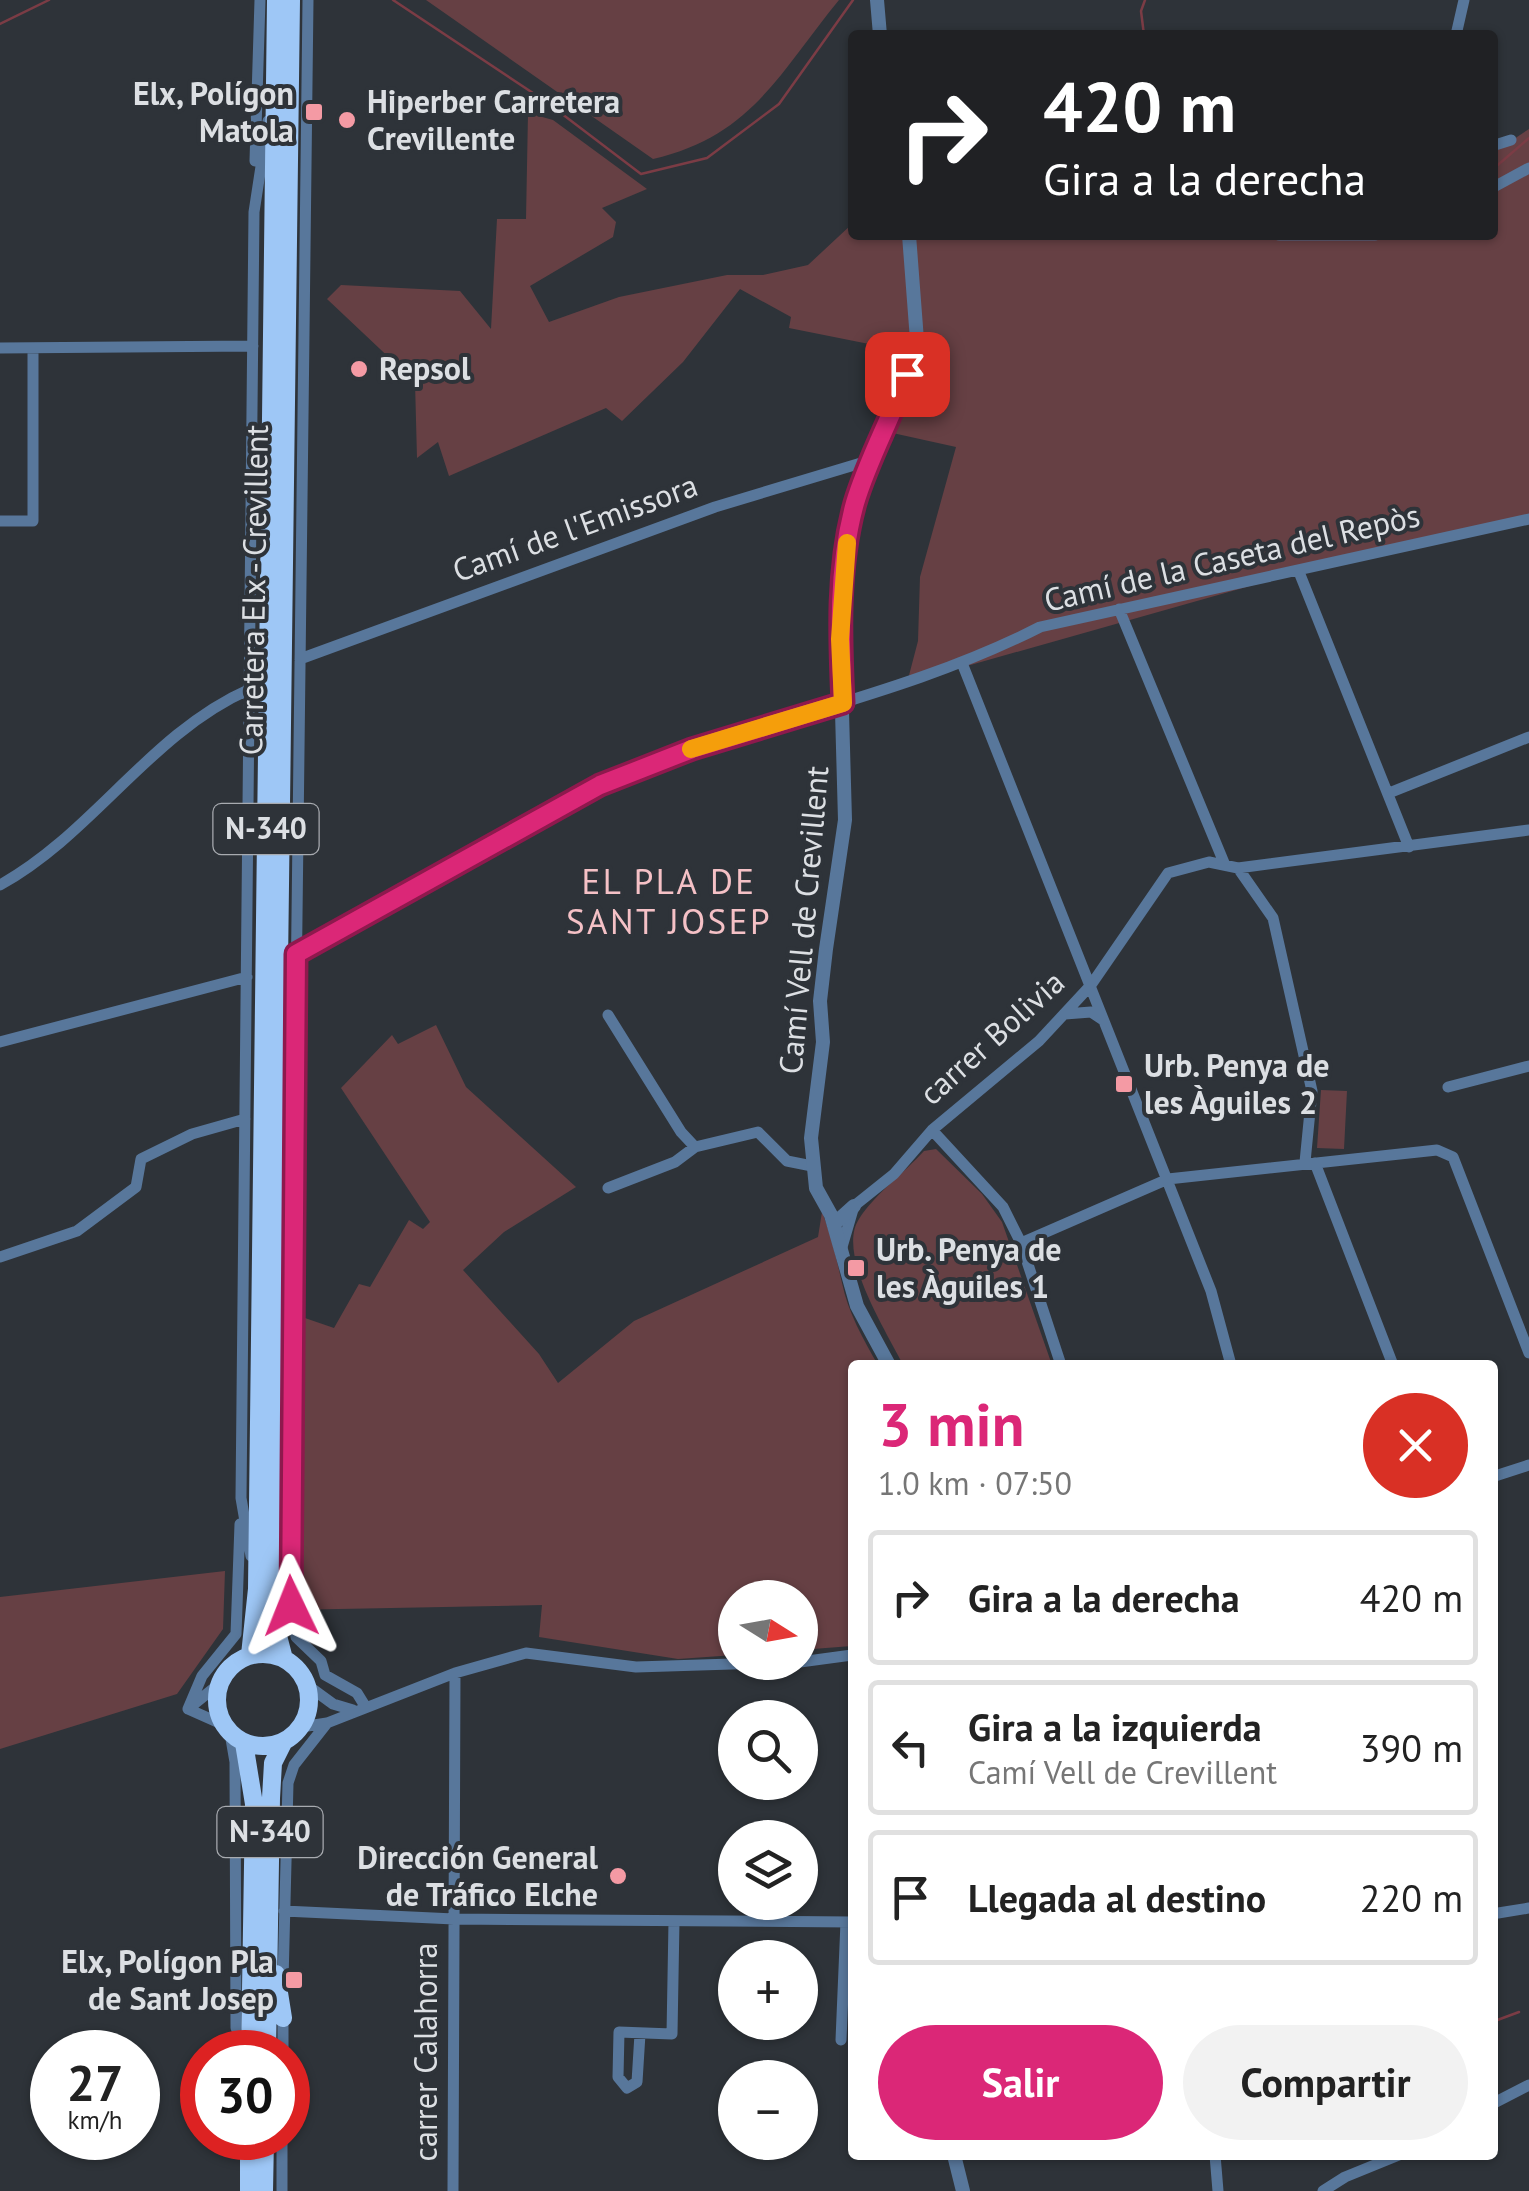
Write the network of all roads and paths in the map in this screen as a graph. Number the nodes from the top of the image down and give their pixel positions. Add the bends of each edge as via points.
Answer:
1 (260, 0) edge
2 (308, 0) edge
3 (878, 0) edge
4 (1464, 0) edge
5 (286, 3) edge
6 (880, 30) edge
7 (1457, 30) edge
8 (276, 68) junction
9 (307, 135) junction
10 (1511, 140) dead end
11 (1498, 144) edge
12 (1529, 168) edge
13 (1498, 185) edge
14 (254, 212) junction
15 (909, 240) edge
16 (253, 346) junction
17 (0, 348) edge
18 (33, 348) junction
19 (872, 460) junction
20 (1529, 519) edge
21 (0, 521) edge
22 (1299, 572) junction
23 (1119, 610) junction
24 (300, 659) junction
25 (962, 663) junction
26 (250, 689) junction
27 (843, 703) junction
28 (1529, 737) edge
29 (1389, 793) junction
30 (1529, 830) edge
31 (1409, 847) junction
32 (1232, 867) junction
33 (0, 885) edge
34 (296, 954) junction
35 (247, 977) junction
36 (1090, 985) junction
37 (1064, 1014) junction
38 (608, 1015) dead end
39 (1103, 1020) junction
40 (0, 1042) edge
41 (1529, 1066) edge
42 (1448, 1087) dead end
43 (245, 1119) junction
44 (932, 1130) junction
45 (695, 1146) junction
46 (1310, 1162) junction
47 (812, 1166) junction
48 (1168, 1179) junction
49 (608, 1188) dead end
50 (854, 1206) junction
51 (834, 1224) junction
52 (1021, 1243) junction
53 (842, 1248) junction
54 (0, 1258) edge
55 (1529, 1353) edge
56 (886, 1360) edge
57 (1059, 1360) edge
58 (1230, 1360) edge
59 (1392, 1360) edge
60 (290, 1419) junction
61 (1529, 1466) edge
62 (1498, 1475) edge
63 (241, 1498) junction
64 (272, 1518) junction
65 (257, 1589) junction
66 (250, 1655) junction
67 (848, 1656) edge
68 (284, 1658) junction
69 (818, 1659) edge
70 (718, 1664) edge
71 (455, 1674) junction
72 (219, 1684) junction
73 (307, 1684) junction
74 (359, 1708) junction
75 (188, 1709) junction
76 (327, 1723) junction
77 (300, 1727) junction
78 (232, 1734) junction
79 (284, 1741) junction
80 (1529, 1908) edge
81 (284, 1911) junction
82 (1498, 1913) edge
83 (454, 1919) junction
84 (674, 1921) junction
85 (826, 1922) junction
86 (848, 1922) edge
87 (269, 1926) junction
88 (848, 1929) edge
89 (843, 1964) junction
90 (283, 2018) junction
91 (236, 2028) dead end
92 (250, 2030) edge
93 (267, 2030) edge
94 (283, 2030) edge
95 (640, 2034) dead end
96 (841, 2040) dead end
97 (1529, 2085) edge
98 (1498, 2101) edge
99 (249, 2160) edge
100 (265, 2160) edge
101 (282, 2160) edge
102 (955, 2160) edge
103 (1215, 2160) edge
104 (1385, 2160) edge
105 (248, 2191) edge
106 (264, 2191) edge
107 (282, 2191) edge
108 (453, 2191) edge
109 (963, 2191) edge
110 (1218, 2191) edge
111 (1324, 2191) edge

1 - 14 street
2 - 9 street
3 - 6 street
4 - 7 street
5 - 8 highway, Carretera Elx - Crevillent / N-340
5 - 9 street
5 - 64 highway, Carretera Elx - Crevillent / N-340
8 - 14 street
8 - 65 highway, Carretera Elx - Crevillent / N-340
9 - 24 street
10 - 11 street
12 - 13 street
14 - 16 street
15 - 19 street, Camí Vell de Crevillent via 917,340
16 - 18 street
16 - 26 street
17 - 18 street
18 - 21 street via 34,521
19 - 24 street, Camí de l'Emissora via 715,507
19 - 27 street, Camí Vell de Crevillent via 847,538
20 - 22 street, Camí de la Caseta del Repòs
22 - 23 street, Camí de la Caseta del Repòs
22 - 29 street
23 - 25 street, Camí de la Caseta del Repòs via 1040,627
23 - 32 street
24 - 34 street
25 - 27 street, Camí de la Caseta del Repòs
25 - 36 street
26 - 33 street via 176,734 79,826
26 - 35 street
27 - 34 street, Camí de la Caseta del Repòs via 600,785
27 - 47 street, Camí Vell de Crevillent via 845,820 822,985
28 - 29 street
29 - 31 street
30 - 31 street, carrer Bolivia
31 - 32 street, carrer Bolivia
32 - 36 street, carrer Bolivia via 1188,864 1168,873
32 - 46 street via 1273,918 1312,1091
34 - 60 street
35 - 40 street
35 - 43 street
36 - 37 street, carrer Bolivia
36 - 39 street
37 - 39 street via 1091,1012
37 - 44 street, carrer Bolivia
38 - 45 street
39 - 48 street
41 - 42 street
43 - 54 street via 192,1134 142,1159 136,1187 77,1231
43 - 63 street
44 - 50 street, carrer Bolivia
44 - 52 street via 1003,1207
45 - 47 street via 758,1132 787,1161
45 - 49 street via 675,1162
46 - 48 street
46 - 55 street via 1437,1150 1453,1157
46 - 59 street
47 - 51 street, Camí Vell de Crevillent
48 - 52 street
48 - 58 street via 1212,1290
50 - 51 street
50 - 53 street
51 - 53 street, Camí Vell de Crevillent
52 - 57 street
53 - 56 street, Camí Vell de Crevillent via 857,1306
60 - 64 street
60 - 74 street via 289,1583 296,1637 321,1661 325,1675 357,1693
61 - 62 street
63 - 65 street
63 - 75 street via 236,1634 202,1676
64 - 68 highway, Carretera Elx - Crevillent / N-340 via 272,1609
65 - 66 highway, Carretera Elx - Crevillent / N-340
66 - 68 highway
66 - 72 highway
67 - 69 street
68 - 73 highway, N-340
70 - 71 street via 636,1667 526,1653
71 - 74 street
71 - 83 street, carrer Calahorra
72 - 75 street
72 - 78 highway, N-340 via 216,1705
73 - 74 street via 333,1704
73 - 77 highway via 309,1703
74 - 76 street
75 - 78 street
76 - 77 street
76 - 81 street via 288,1782
77 - 79 highway
78 - 79 highway via 267,1746
78 - 91 street
78 - 92 highway, N-340 via 251,1766 254,1804
79 - 87 highway, N-340 via 273,1762
80 - 82 street
81 - 83 street
81 - 90 street
83 - 84 street
83 - 108 street, carrer Calahorra
84 - 85 street
84 - 95 street via 672,2034
85 - 86 street
85 - 89 street via 837,1933
87 - 90 highway
87 - 93 highway, N-340
88 - 89 street
89 - 96 street
90 - 94 street
97 - 98 street
99 - 105 highway
100 - 106 highway
101 - 107 street
102 - 109 street
103 - 110 street
104 - 111 street

